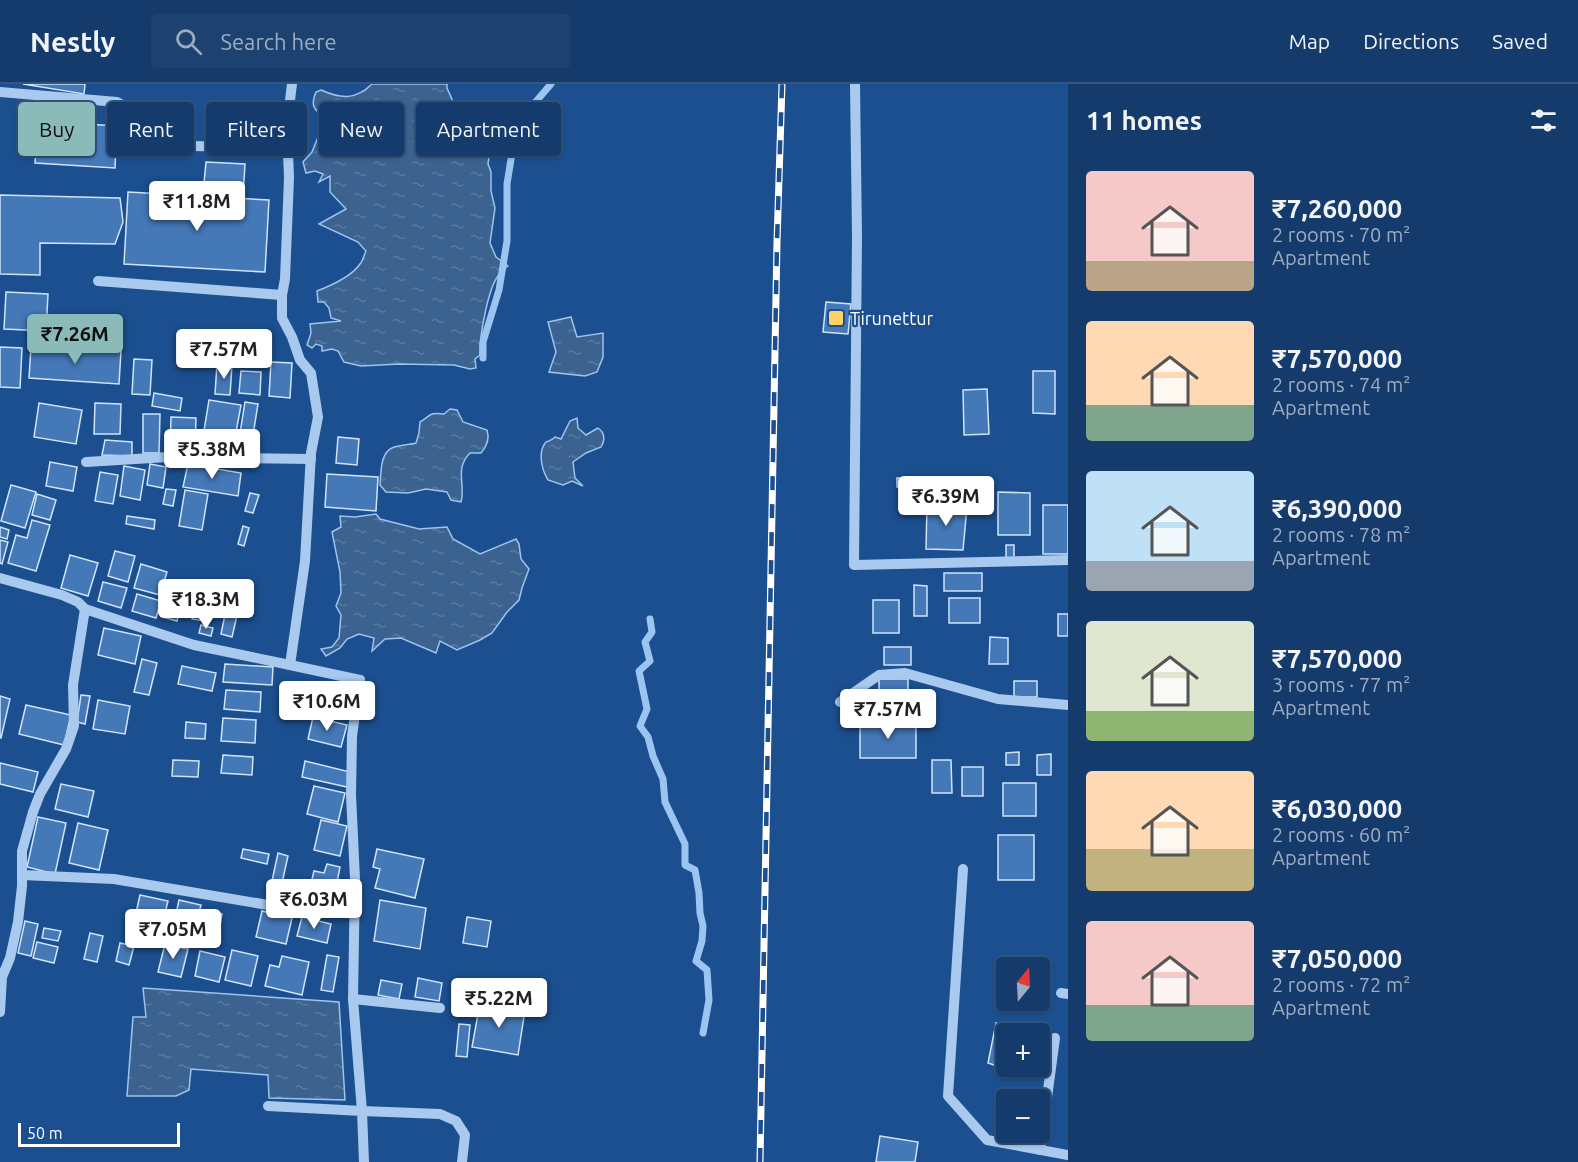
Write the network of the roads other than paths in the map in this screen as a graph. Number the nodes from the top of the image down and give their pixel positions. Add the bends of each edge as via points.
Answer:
1 (292, 84) edge
2 (855, 84) edge
3 (0, 92) edge
4 (290, 102) edge
5 (206, 146) edge
6 (288, 156) edge
7 (98, 281) dead end
8 (282, 295) junction
9 (311, 459) junction
10 (86, 462) dead end
11 (1068, 560) edge
12 (0, 578) edge
13 (86, 609) junction
14 (290, 666) junction
15 (840, 702) dead end
16 (1068, 705) edge
17 (963, 869) dead end
18 (22, 874) junction
19 (355, 908) junction
20 (352, 999) junction
21 (440, 1008) dead end
22 (0, 1012) edge
23 (1055, 1038) dead end
24 (268, 1106) dead end
25 (362, 1111) junction
26 (1040, 1150) junction
27 (1065, 1157) edge
28 (364, 1162) edge
29 (462, 1162) edge

1 - 4 street
2 - 11 street via 854,566
3 - 5 street via 117,102 129,107 135,118 140,145
6 - 8 street
7 - 8 street
8 - 9 street via 282,318 300,360 311,374 318,417
9 - 10 street via 168,457
9 - 14 street via 305,561
12 - 13 street via 62,595
13 - 14 street via 194,645
13 - 18 street via 73,685 74,726 33,812 22,851
14 - 19 street via 360,680 351,759
15 - 16 street via 879,675 905,673 998,699
17 - 26 street via 948,1096 987,1140
18 - 19 street via 114,879 274,906
18 - 22 street via 18,922 2,977
19 - 20 street
20 - 21 street
20 - 25 street
23 - 26 street
24 - 25 street
25 - 28 street
25 - 29 street via 440,1114 456,1121 465,1135
26 - 27 street

